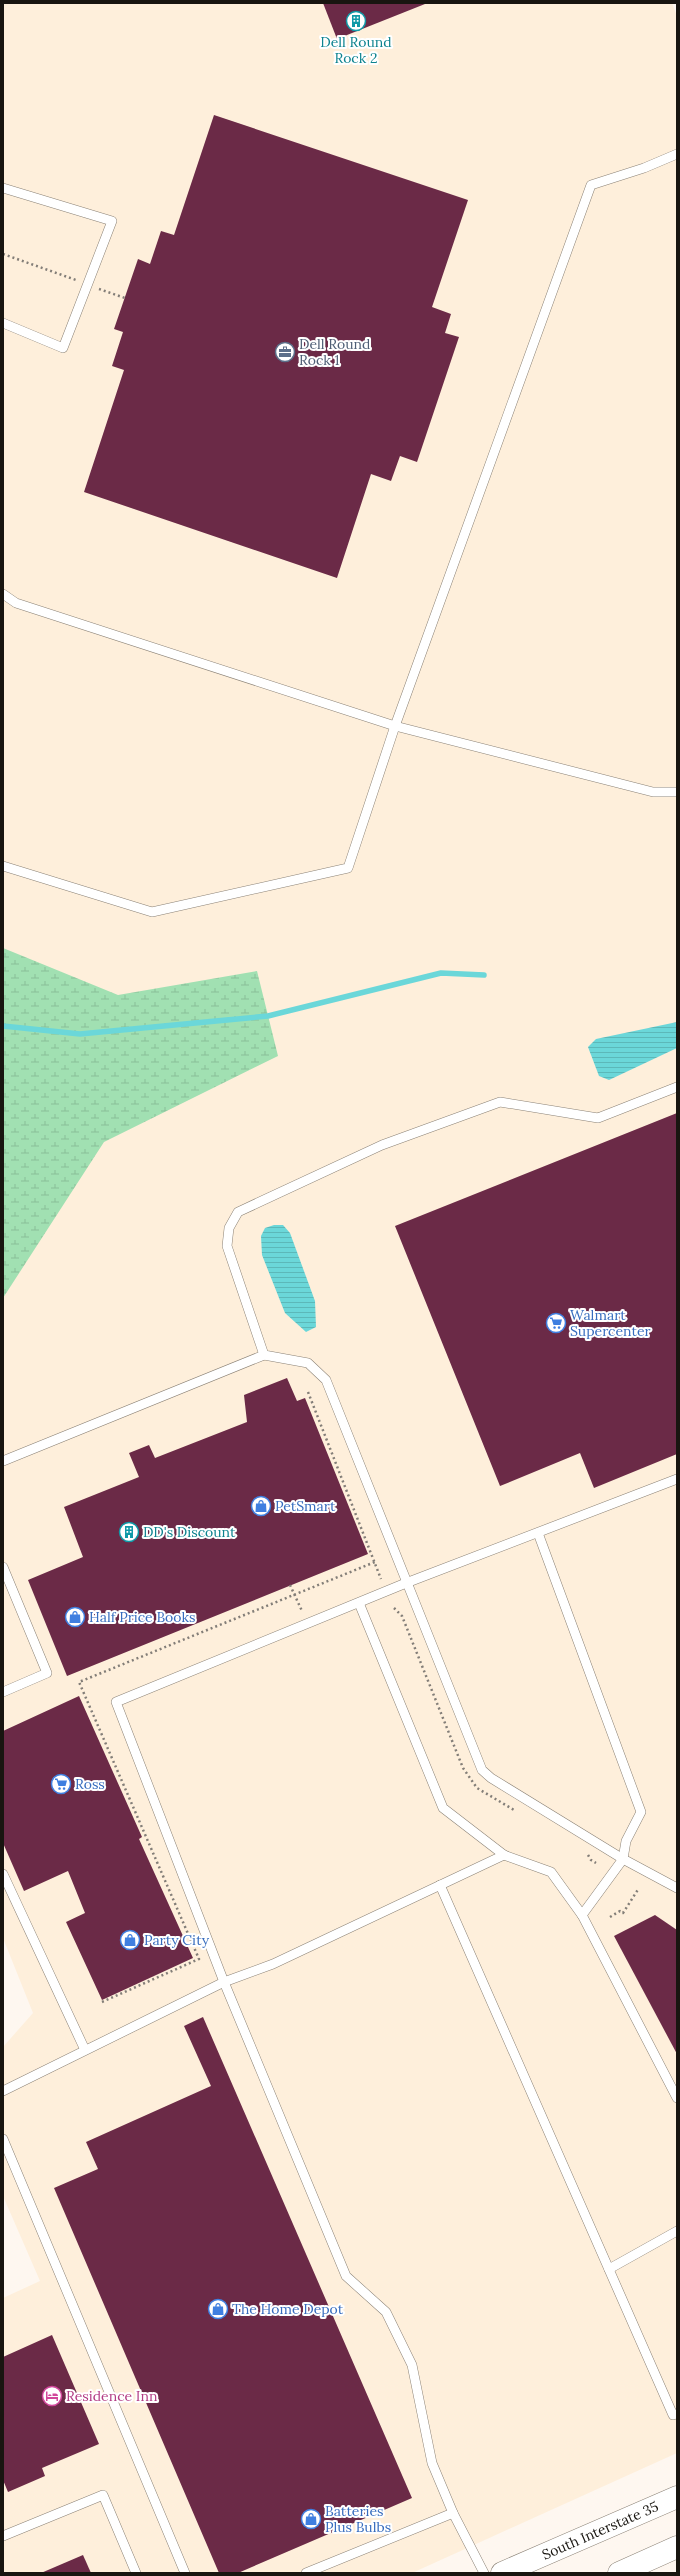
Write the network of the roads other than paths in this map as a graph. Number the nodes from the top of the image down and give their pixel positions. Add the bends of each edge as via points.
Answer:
1 (677, 154) edge
2 (3, 188) edge
3 (3, 323) edge
4 (3, 594) edge
5 (395, 726) junction
6 (677, 792) edge
7 (3, 866) edge
8 (677, 1087) edge
9 (264, 1355) junction
10 (3, 1461) edge
11 (677, 1479) edge
12 (538, 1532) junction
13 (3, 1567) edge
14 (406, 1583) junction
15 (359, 1603) junction
16 (3, 1692) edge
17 (504, 1855) junction
18 (623, 1858) junction
19 (3, 1874) edge
20 (440, 1885) junction
21 (677, 1888) edge
22 (582, 1915) junction
23 (224, 1982) junction
24 (85, 2050) junction
25 (3, 2091) edge
26 (677, 2098) edge
27 (3, 2139) edge
28 (677, 2231) edge
29 (609, 2268) junction
30 (677, 2414) edge
31 (677, 2497) edge
32 (453, 2513) junction
33 (3, 2536) edge
34 (677, 2547) edge
35 (136, 2573) edge
36 (185, 2573) edge
37 (306, 2573) edge
38 (484, 2573) edge
39 (502, 2573) edge
40 (619, 2573) edge

1 - 5 lane via 592,185
2 - 3 lane via 112,221 63,348
4 - 5 lane via 16,603
5 - 6 lane via 653,792
5 - 7 lane via 348,868 152,912
8 - 9 lane via 598,1118 500,1102 382,1145 238,1212 229,1228 227,1246
9 - 10 lane
9 - 14 lane via 308,1363 326,1380
11 - 12 lane
12 - 14 lane
12 - 18 lane via 641,1812 626,1841
13 - 16 lane via 47,1673
14 - 15 lane
14 - 18 lane via 482,1770 491,1778
15 - 17 lane via 443,1808
15 - 23 lane via 116,1702
17 - 20 lane
17 - 22 lane via 551,1872
18 - 21 lane
18 - 22 lane
19 - 24 lane
20 - 23 lane via 273,1964
20 - 29 lane
22 - 26 lane
23 - 24 lane
23 - 32 lane via 346,2276 386,2312 412,2365 432,2463
24 - 25 lane
27 - 36 lane
28 - 29 lane
29 - 30 lane via 673,2415
31 - 39 main road, South Interstate 35
32 - 37 lane
32 - 38 lane
33 - 35 lane via 103,2495
34 - 40 main road

